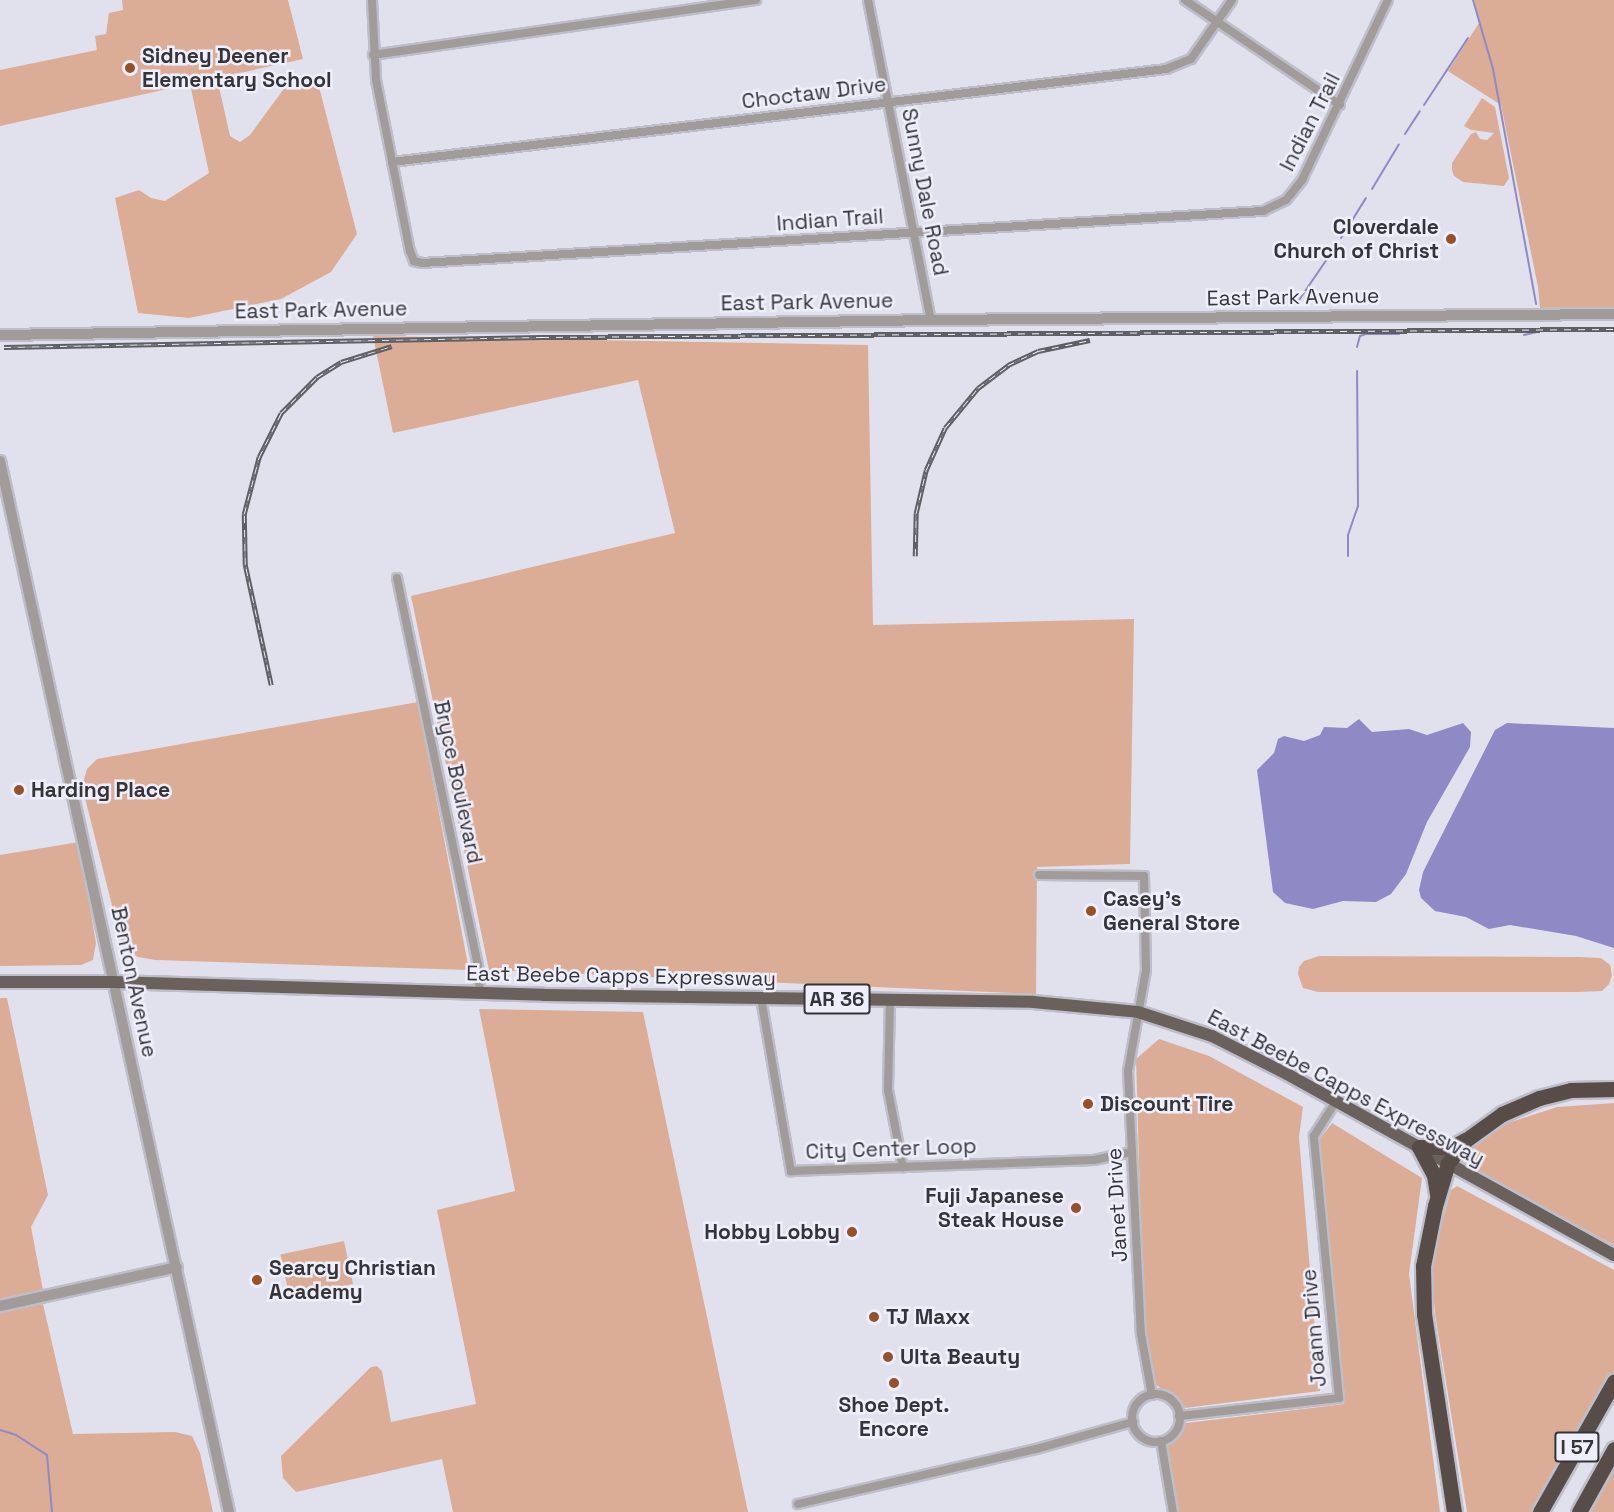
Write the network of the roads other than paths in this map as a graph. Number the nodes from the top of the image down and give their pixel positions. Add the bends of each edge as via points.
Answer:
1 (372, 0) edge
2 (756, 0) edge
3 (868, 0) edge
4 (1185, 0) edge
5 (1232, 0) edge
6 (1388, 0) edge
7 (1219, 21) junction
8 (373, 55) junction
9 (889, 102) junction
10 (1340, 105) junction
11 (392, 162) junction
12 (915, 233) junction
13 (1614, 314) edge
14 (931, 320) junction
15 (0, 335) edge
16 (0, 460) edge
17 (397, 578) dead end
18 (1039, 875) dead end
19 (0, 982) edge
20 (113, 982) junction
21 (480, 993) junction
22 (761, 998) junction
23 (890, 1000) junction
24 (1138, 1012) junction
25 (1614, 1089) edge
26 (1336, 1101) junction
27 (1466, 1140) junction
28 (1419, 1147) junction
29 (1132, 1152) junction
30 (1448, 1163) junction
31 (903, 1167) junction
32 (1437, 1196) junction
33 (1614, 1255) edge
34 (177, 1266) junction
35 (0, 1306) edge
36 (1614, 1382) edge
37 (1152, 1395) junction
38 (1179, 1416) junction
39 (1133, 1422) junction
40 (1161, 1441) junction
41 (1614, 1449) edge
42 (798, 1504) dead end
43 (229, 1512) edge
44 (1173, 1512) edge
45 (1454, 1512) edge
46 (1540, 1512) edge
47 (1579, 1512) edge

1 - 8 street, Indian Trail
2 - 8 street
3 - 9 street, Sunny Dale Road
4 - 7 street
5 - 7 street, Choctaw Drive
6 - 10 street, Indian Trail
7 - 9 street, Choctaw Drive via 1191,59 1166,69
7 - 10 street
8 - 11 street, Indian Trail
9 - 11 street, Choctaw Drive
9 - 12 street, Sunny Dale Road
10 - 12 street, Indian Trail via 1295,190 1286,200 1263,211
11 - 12 street, Indian Trail via 410,251 418,263
12 - 14 street, Sunny Dale Road
13 - 14 street, East Park Avenue
14 - 15 street, East Park Avenue
16 - 20 street, Benton Avenue
17 - 21 street, Bryce Boulevard
18 - 24 street, Janet Drive via 1144,876 1146,970
19 - 20 main road, East Beebe Capps Expressway / AR 36
20 - 21 main road, East Beebe Capps Expressway / AR 36
20 - 34 street, Benton Avenue
21 - 22 main road, East Beebe Capps Expressway / AR 36
22 - 23 main road, East Beebe Capps Expressway / AR 36
22 - 31 street, City Center Loop via 791,1171
23 - 24 main road, East Beebe Capps Expressway / AR 36 via 1034,1002
23 - 31 street via 888,1090
24 - 26 main road, East Beebe Capps Expressway / AR 36 via 1212,1036
24 - 29 street, Janet Drive via 1128,1071
25 - 27 highway via 1571,1090 1539,1098 1502,1114
26 - 28 main road, East Beebe Capps Expressway / AR 36
26 - 38 street, Joann Drive via 1314,1136 1339,1398
27 - 28 highway via 1452,1147
27 - 30 highway
28 - 30 main road, East Beebe Capps Expressway / AR 36
28 - 32 highway via 1434,1175
29 - 31 street, City Center Loop via 1094,1160
29 - 37 street, Janet Drive via 1141,1334
30 - 32 highway
30 - 33 main road, East Beebe Capps Expressway / AR 36
32 - 45 highway via 1423,1266 1424,1314
34 - 35 street
34 - 43 street, Benton Avenue
36 - 46 highway, I 57
37 - 38 street via 1172,1400
37 - 39 street via 1137,1404
38 - 40 street via 1178,1428
39 - 40 street via 1145,1439
39 - 42 street via 1036,1449
40 - 44 street
41 - 47 highway, I 57

